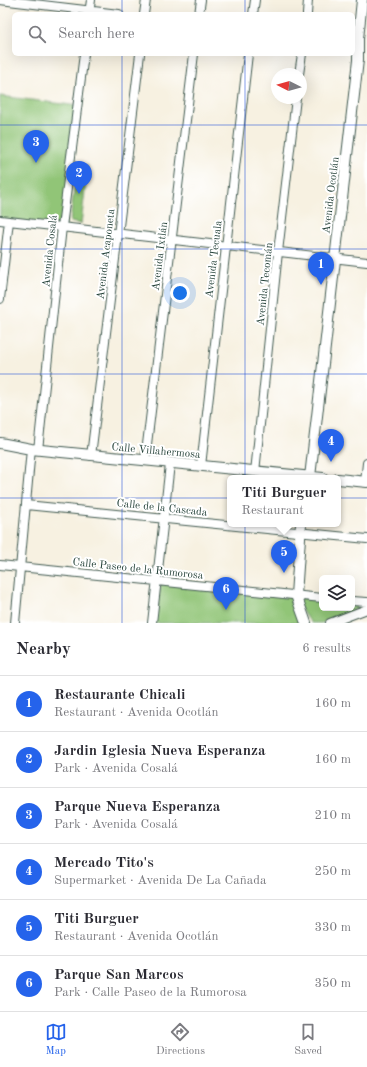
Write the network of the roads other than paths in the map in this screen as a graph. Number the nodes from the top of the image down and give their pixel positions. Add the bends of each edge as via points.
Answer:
1 (0, 0) edge
2 (91, 0) edge
3 (146, 0) edge
4 (200, 0) edge
5 (255, 0) edge
6 (308, 0) edge
7 (362, 0) edge
8 (36, 2) edge
9 (89, 12) edge
10 (144, 12) edge
11 (199, 12) edge
12 (253, 12) edge
13 (306, 12) edge
14 (367, 14) edge
15 (358, 39) edge
16 (84, 56) edge
17 (140, 56) edge
18 (194, 56) edge
19 (248, 56) edge
20 (302, 56) edge
21 (300, 68) edge
22 (295, 104) edge
23 (0, 220) edge
24 (9, 221) junction
25 (62, 226) junction
26 (119, 232) junction
27 (172, 239) junction
28 (226, 245) junction
29 (278, 252) junction
30 (335, 258) junction
31 (367, 262) edge
32 (0, 299) edge
33 (0, 442) edge
34 (34, 450) junction
35 (91, 456) junction
36 (145, 461) junction
37 (367, 463) edge
38 (170, 464) junction
39 (201, 466) junction
40 (255, 472) junction
41 (287, 475) edge
42 (308, 475) edge
43 (341, 479) edge
44 (366, 482) edge
45 (26, 504) junction
46 (164, 518) junction
47 (227, 523) edge
48 (286, 527) edge
49 (300, 528) edge
50 (367, 539) edge
51 (0, 565) edge
52 (20, 567) junction
53 (157, 582) junction
54 (296, 595) junction
55 (319, 598) edge
56 (355, 601) edge
57 (367, 602) edge
58 (367, 609) edge
59 (15, 623) edge
60 (152, 623) edge
61 (306, 623) edge
62 (330, 623) edge

1 - 8 street
2 - 9 street
3 - 10 street
4 - 11 street
5 - 12 street
6 - 13 street
7 - 15 main road, Avenida Ocotlán
8 - 9 street
14 - 15 main road, Avenida Ocotlán
15 - 30 main road, Avenida Ocotlán via 358,60
16 - 25 street, Avenida Cosalá
17 - 26 street, Avenida Acaponeta
18 - 27 street, Avenida Ixtlán
19 - 28 street, Avenida Tecuala
20 - 21 street
22 - 29 street, Avenida Tecomán
23 - 24 street
24 - 25 street
24 - 32 street
25 - 26 street
25 - 34 street, Avenida Cosalá
26 - 27 street
26 - 35 street, Avenida Acaponeta
27 - 28 street
27 - 36 street, Avenida Ixtlán
28 - 29 street
28 - 39 street, Avenida Tecuala
29 - 30 street
29 - 40 street, Avenida Tecomán
30 - 31 street
30 - 42 main road, Avenida Ocotlán
33 - 34 main road, Calle Villahermosa
34 - 35 main road, Calle Villahermosa
34 - 45 street, Avenida Cosalá
35 - 36 main road, Calle Villahermosa
36 - 38 main road, Calle Villahermosa
37 - 44 street
38 - 39 main road, Calle Villahermosa
38 - 46 street
39 - 40 main road, Calle Villahermosa
40 - 41 main road, Calle Villahermosa
43 - 44 main road
45 - 46 street, Calle de la Cascada
45 - 52 street, Avenida Cosalá
46 - 47 street, Calle de la Cascada
46 - 53 street
48 - 49 street, Calle de la Cascada
49 - 50 street, Calle de la Cascada
49 - 54 main road
51 - 52 street, Calle Paseo de la Rumorosa
52 - 53 street, Calle Paseo de la Rumorosa
52 - 59 street, Avenida Cosalá
53 - 54 street, Calle Paseo de la Rumorosa
53 - 60 street
54 - 55 street, Calle Paseo de la Rumorosa
54 - 61 main road
56 - 57 street
58 - 62 street

